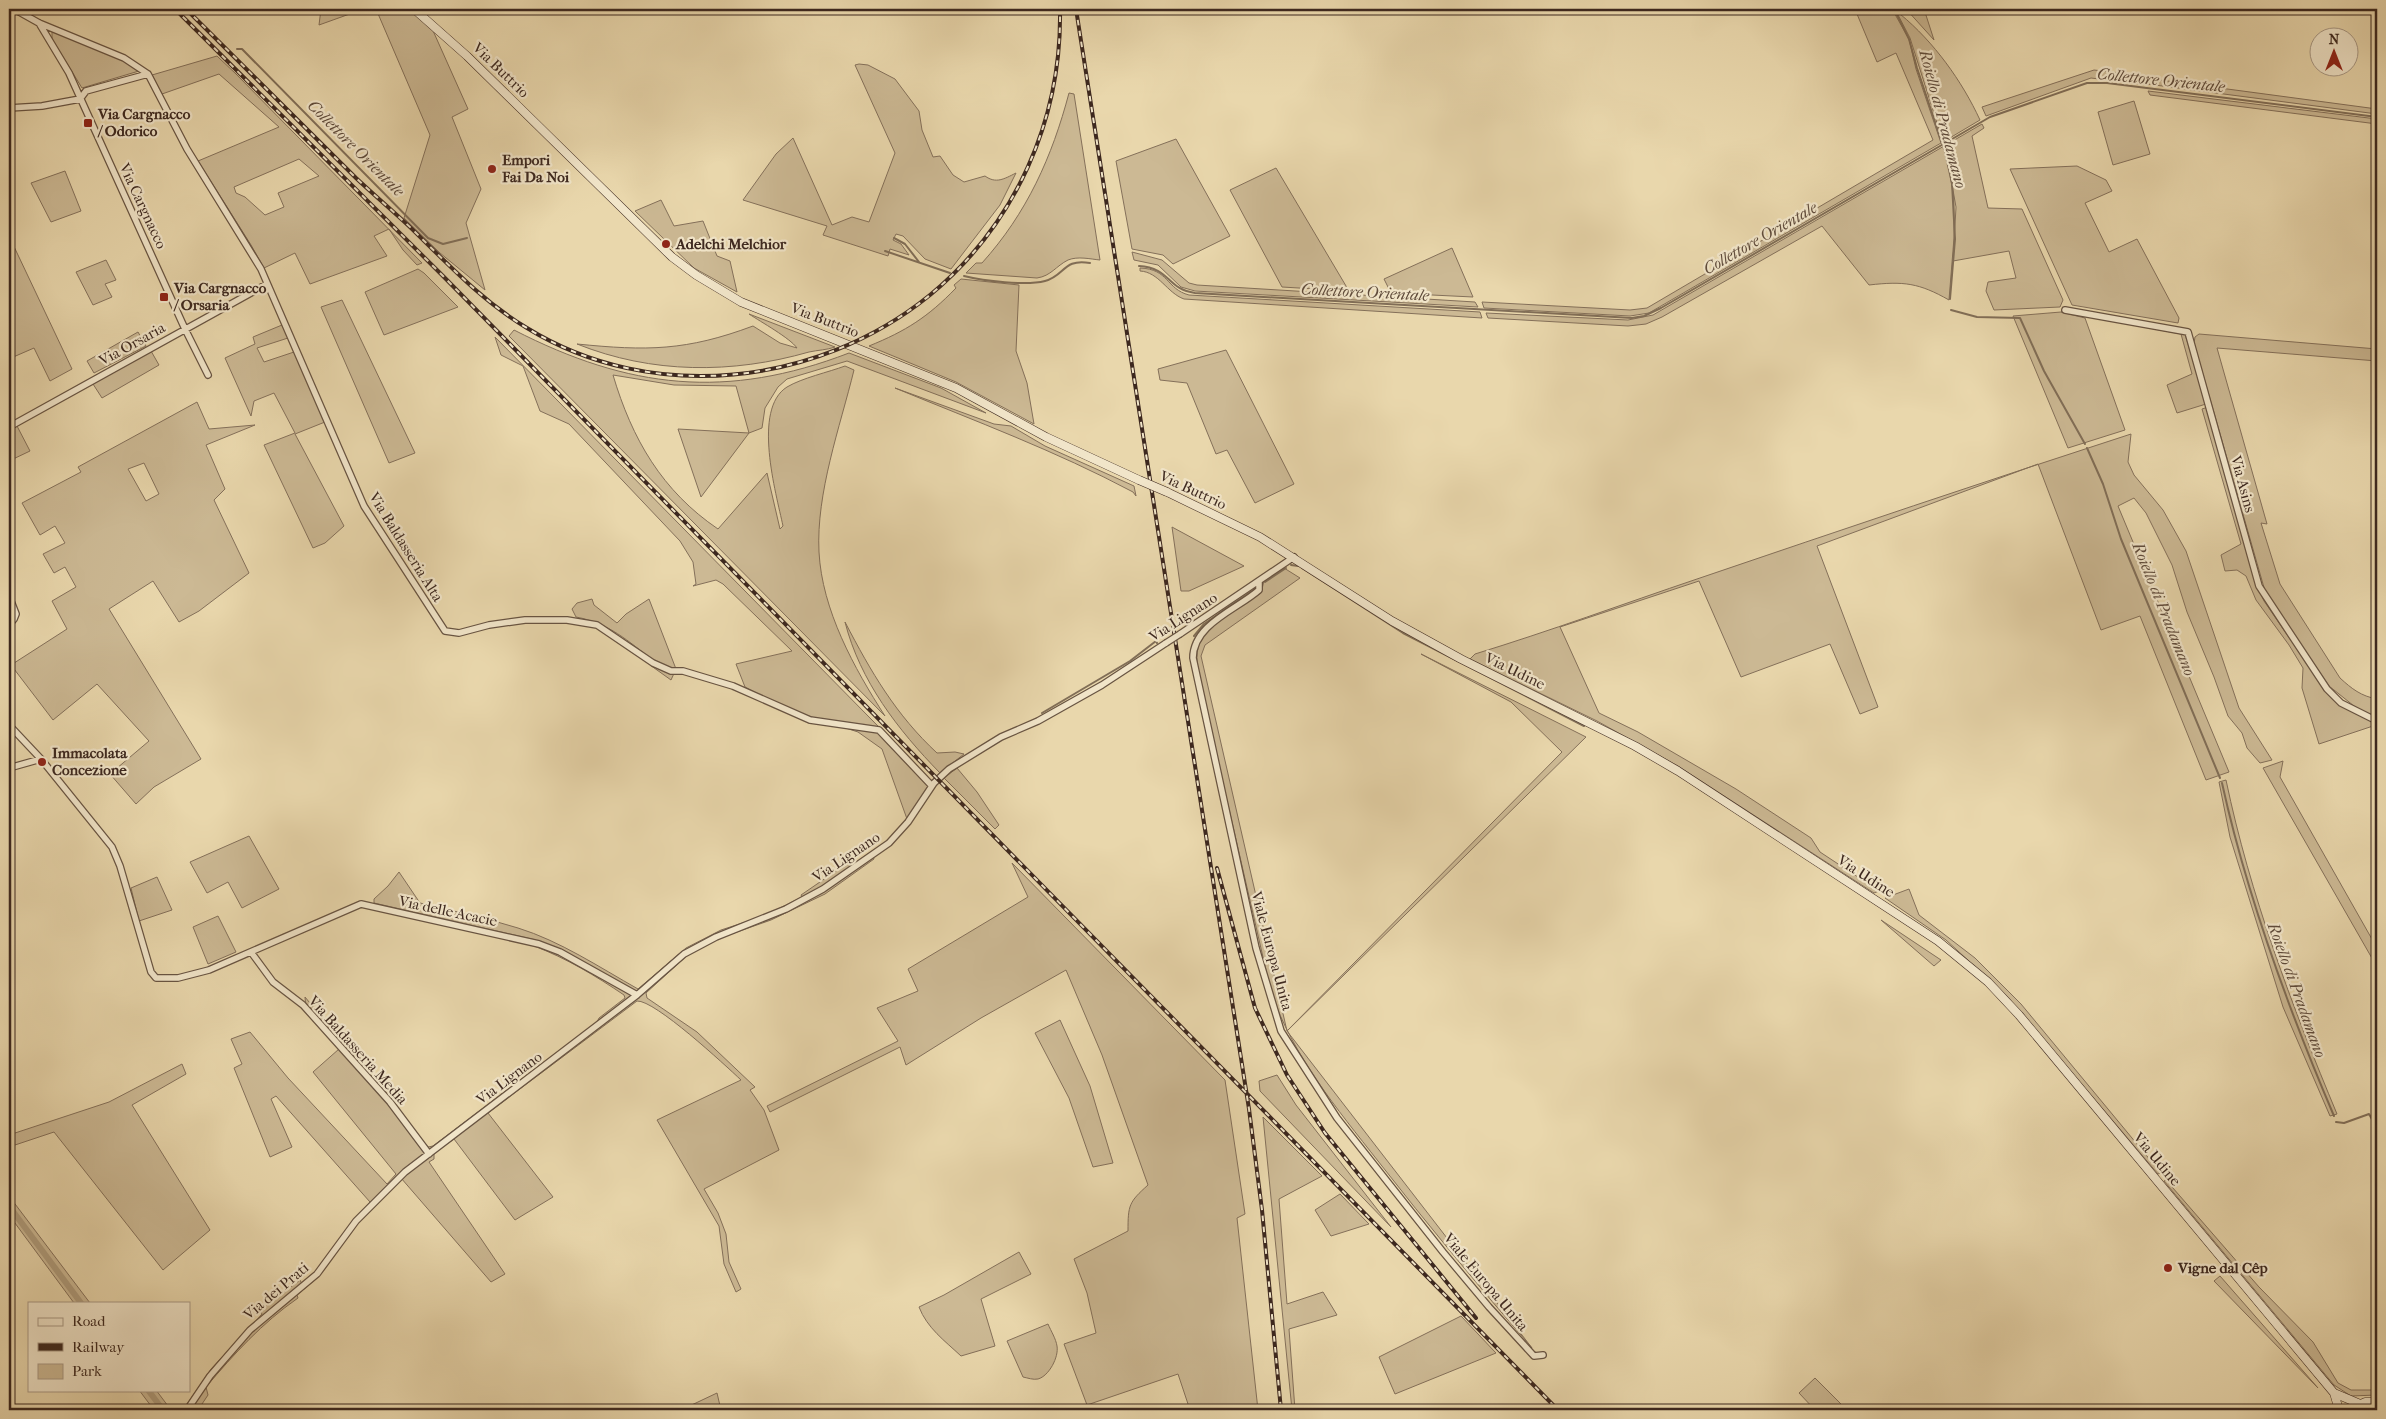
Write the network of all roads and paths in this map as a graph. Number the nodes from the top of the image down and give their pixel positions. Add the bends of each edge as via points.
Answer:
1 (14, 9) edge
2 (414, 9) edge
3 (39, 23) junction
4 (148, 74) junction
5 (80, 99) junction
6 (9, 108) edge
7 (267, 284) junction
8 (2065, 310) dead end
9 (185, 329) junction
10 (208, 375) dead end
11 (9, 427) edge
12 (1294, 557) junction
13 (1259, 582) junction
14 (9, 596) edge
15 (9, 624) edge
16 (2377, 721) edge
17 (9, 725) edge
18 (41, 759) junction
19 (9, 768) edge
20 (932, 786) junction
21 (251, 952) junction
22 (637, 995) junction
23 (428, 1154) junction
24 (1543, 1355) dead end
25 (2334, 1393) junction
26 (2377, 1402) edge
27 (2360, 1404) junction
28 (187, 1410) edge
29 (2339, 1410) edge
30 (2349, 1410) edge

1 - 3 street, Via Baldasseria Alta
2 - 12 street, Via Buttrio, bridge via 468,56 672,256 728,296 956,388 1046,437 1252,533
3 - 4 street, Via Baldasseria Alta via 124,58
3 - 5 street, Via Cargnacco via 69,73
4 - 5 street via 86,91
4 - 7 street, Via Baldasseria Alta via 187,148 249,248
5 - 6 street
5 - 9 street, Via Cargnacco
7 - 9 street, Via Orsaria
7 - 20 street, Via Baldasseria Alta via 364,506 445,631 458,633 506,621 525,620 567,620 597,625 653,663 671,671 733,686 810,720 879,730
8 - 16 street, Via Asins via 2188,332 2259,586 2326,689 2342,703
9 - 10 street, Via Cargnacco
9 - 11 street, Via Orsaria
12 - 13 street, Via Lignano
12 - 25 street, Via Udine via 1392,621 1678,771 1874,897 1952,952 1988,982 2019,1015
13 - 20 street, Via Lignano, bridge via 1102,685 972,754
13 - 24 street, Viale Europa Unita via 1260,590 1204,630 1196,641 1193,658 1249,920 1273,1008 1286,1040 1338,1118 1489,1308 1534,1356
14 - 15 street via 16,614
17 - 18 street
18 - 19 street
18 - 21 street via 112,847 154,976 170,979 200,973
20 - 22 street, Via Lignano via 899,833 880,850 823,889 786,909 716,937 684,954
21 - 22 street, Via delle Acacie via 364,904 540,944
21 - 23 street, Via Baldasseria Media via 273,982 303,1005 390,1102
22 - 23 street, Via Lignano
23 - 28 street, Via dei Prati via 356,1221 317,1274 250,1330 210,1376
25 - 27 street
25 - 29 street
26 - 27 street
27 - 30 street

